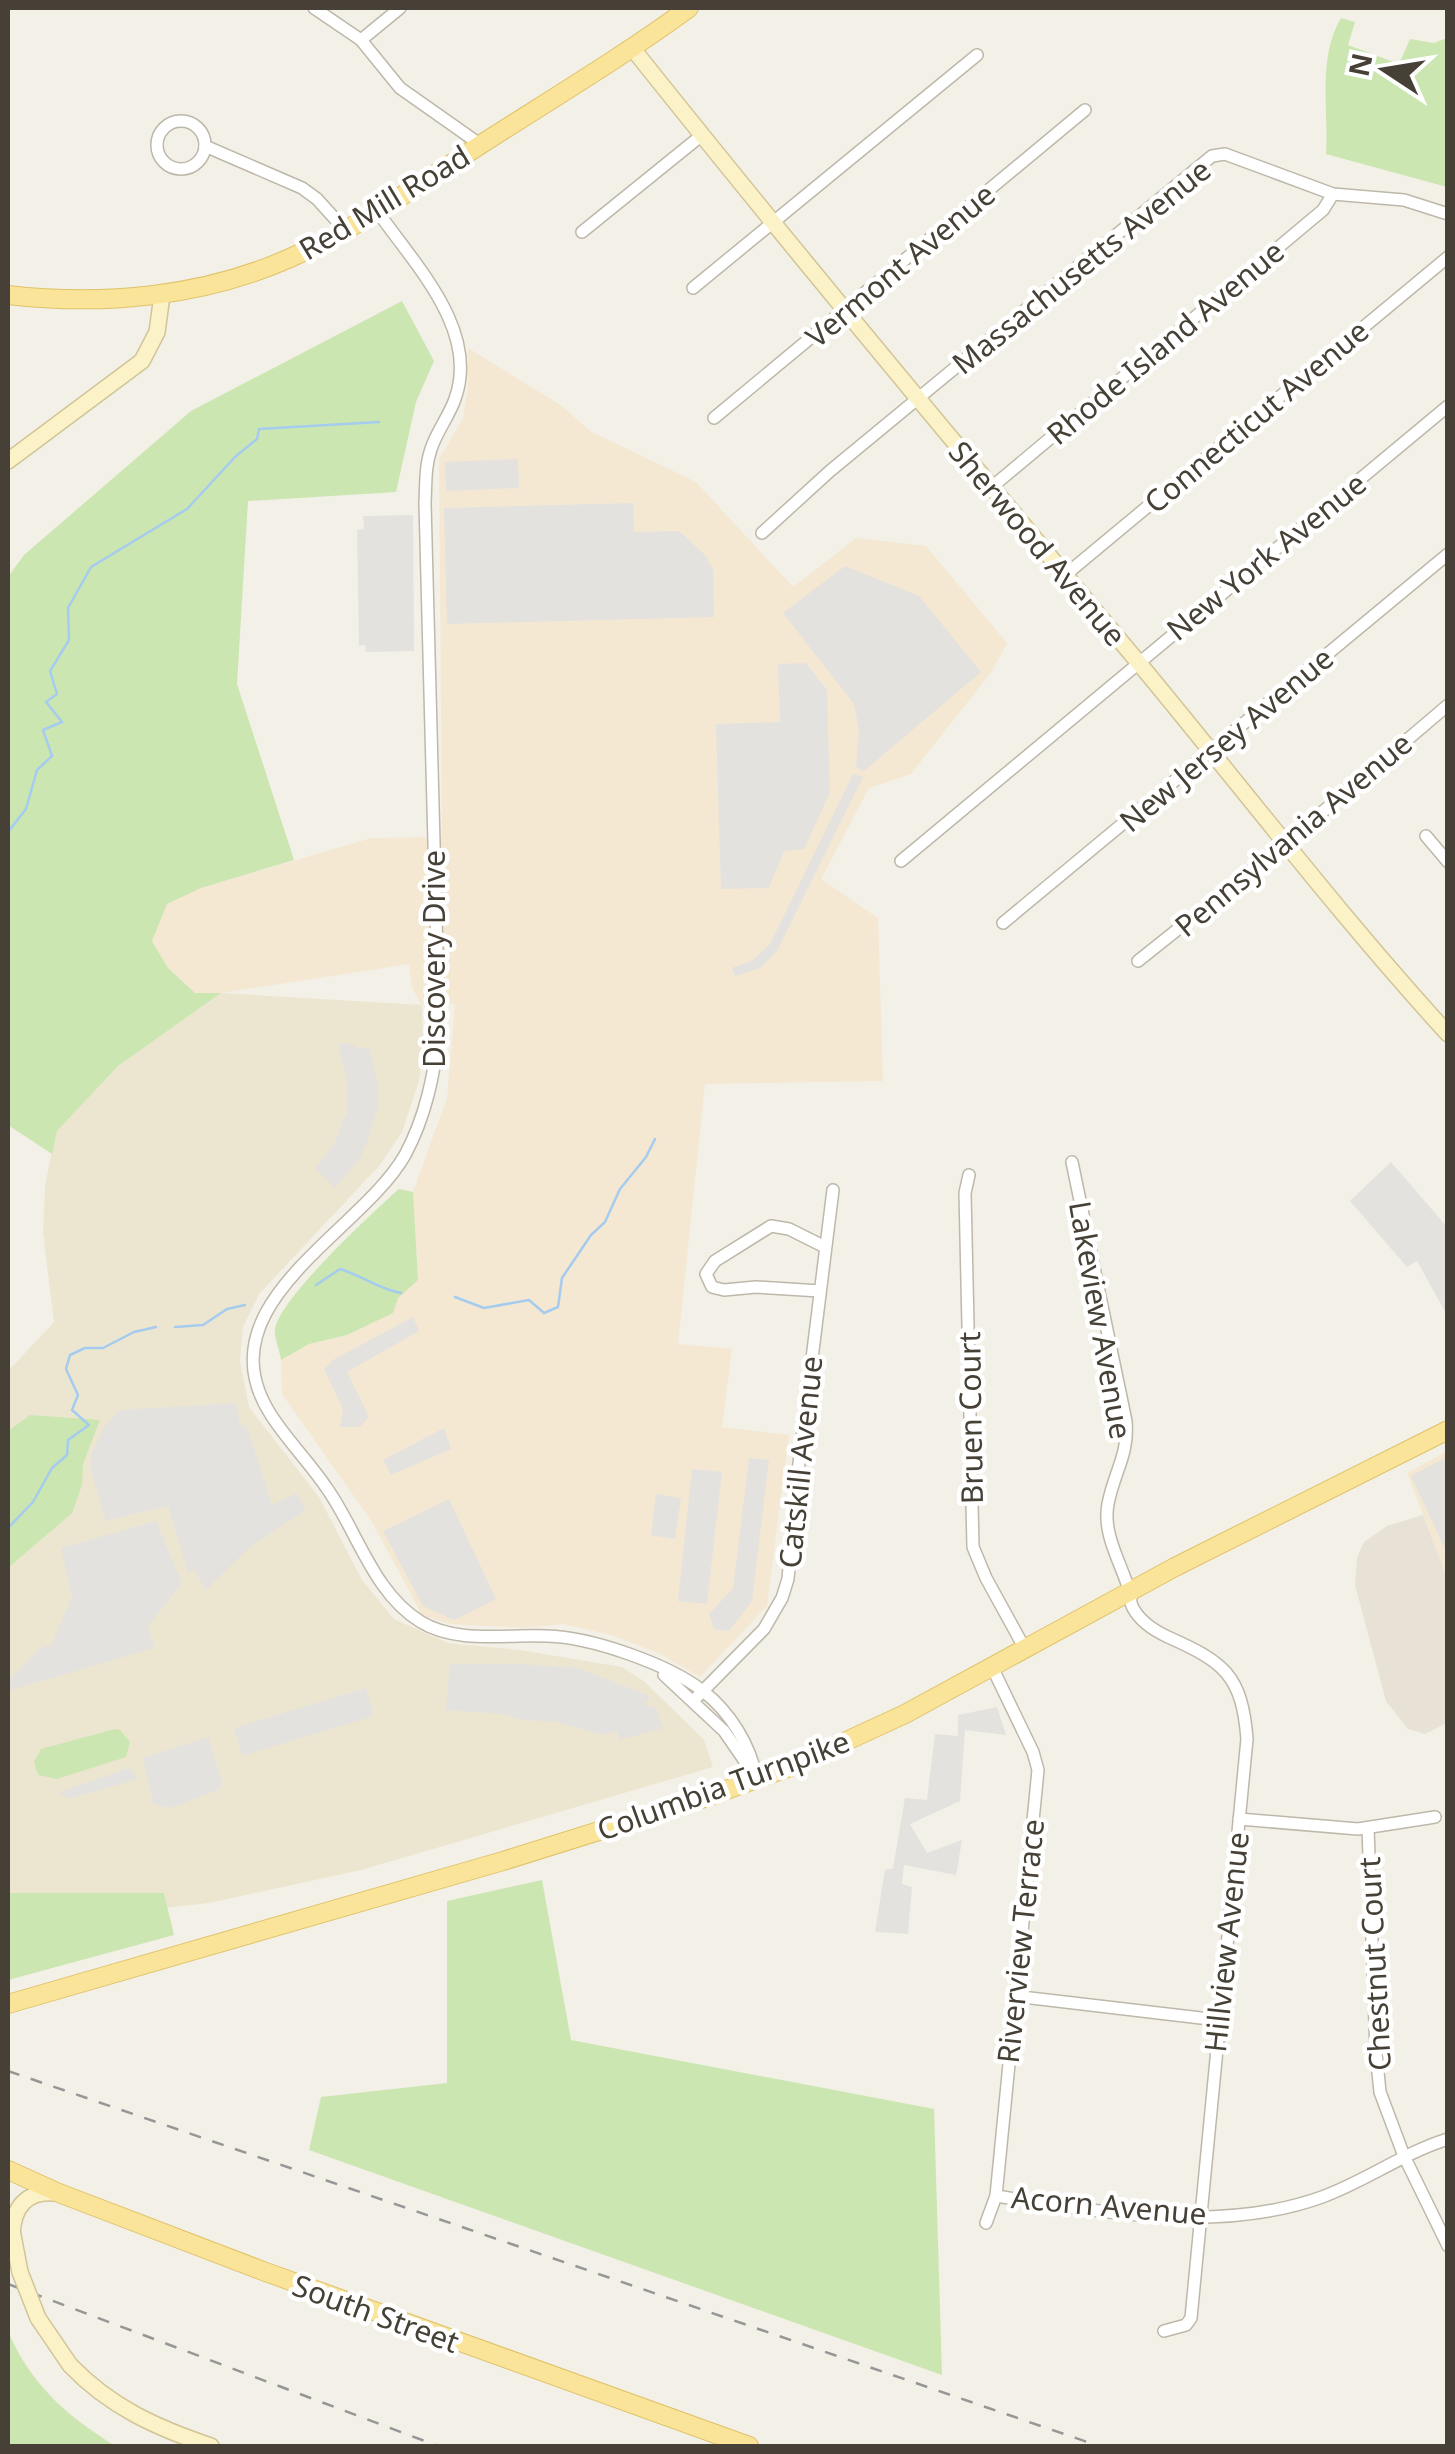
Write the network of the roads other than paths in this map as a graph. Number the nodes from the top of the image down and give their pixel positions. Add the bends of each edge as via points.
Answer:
1 (314, 8) edge
2 (400, 8) edge
3 (689, 8) edge
4 (360, 40) junction
5 (632, 49) junction
6 (977, 54) dead end
7 (1085, 110) dead end
8 (702, 135) junction
9 (481, 145) junction
10 (205, 146) junction
11 (1333, 194) junction
12 (378, 212) junction
13 (1448, 214) edge
14 (772, 222) junction
15 (345, 230) junction
16 (582, 232) dead end
17 (1448, 256) edge
18 (693, 288) dead end
19 (162, 294) junction
20 (8, 295) edge
21 (847, 309) junction
22 (917, 400) junction
23 (1448, 406) edge
24 (714, 418) dead end
25 (8, 461) edge
26 (993, 486) junction
27 (762, 533) dead end
28 (1448, 554) edge
29 (1064, 576) junction
30 (1138, 662) junction
31 (1448, 705) edge
32 (1212, 752) junction
33 (1426, 836) dead end
34 (1286, 842) junction
35 (902, 861) dead end
36 (1448, 862) edge
37 (1003, 924) dead end
38 (1138, 962) dead end
39 (1448, 1034) edge
40 (1072, 1162) dead end
41 (968, 1175) dead end
42 (832, 1190) dead end
43 (826, 1247) junction
44 (820, 1291) junction
45 (1448, 1430) edge
46 (1130, 1591) junction
47 (1025, 1649) junction
48 (992, 1667) junction
49 (699, 1696) junction
50 (757, 1779) junction
51 (1436, 1817) dead end
52 (1239, 1819) junction
53 (1368, 1828) junction
54 (1014, 1996) junction
55 (8, 2004) edge
56 (1218, 2020) junction
57 (1448, 2139) edge
58 (1404, 2156) junction
59 (8, 2170) edge
60 (58, 2193) junction
61 (996, 2196) junction
62 (8, 2206) edge
63 (1199, 2217) junction
64 (986, 2223) dead end
65 (12, 2235) junction
66 (1448, 2246) edge
67 (1164, 2331) dead end
68 (211, 2446) edge
69 (749, 2446) edge

1 - 4 street
2 - 4 street
3 - 5 main road, Red Mill Road
4 - 9 street via 400,88
5 - 8 street, Sherwood Avenue
5 - 9 main road, Red Mill Road
6 - 14 street
7 - 21 street, Vermont Avenue
8 - 14 street, Sherwood Avenue
8 - 16 street
9 - 12 main road, Red Mill Road
10 - 10 street via 194,125 179,121 160,133 157,148 178,169 199,160
10 - 15 street via 302,188
11 - 13 street, Massachusetts Avenue via 1404,200
11 - 22 street, Massachusetts Avenue via 1225,154 1206,160
11 - 26 street, Rhode Island Avenue via 1323,210
12 - 15 main road, Red Mill Road
12 - 49 street, Discovery Drive via 444,308 459,358 455,399 426,465 439,1032 432,1090 404,1157 270,1301 254,1362 275,1422 324,1484 392,1598 418,1621 449,1633 586,1640 654,1666
14 - 18 street
14 - 21 street, Sherwood Avenue
15 - 19 main road, Red Mill Road via 289,259
17 - 29 street, Connecticut Avenue
19 - 20 main road, Red Mill Road via 75,301
19 - 25 street via 158,332 142,361
21 - 22 street, Sherwood Avenue
21 - 24 street, Vermont Avenue
22 - 26 street, Sherwood Avenue
22 - 27 street, Massachusetts Avenue
23 - 30 street, New York Avenue
26 - 29 street, Sherwood Avenue
28 - 32 street, New Jersey Avenue
29 - 30 street, Sherwood Avenue
30 - 32 street, Sherwood Avenue
30 - 35 street, New York Avenue
31 - 34 street, Pennsylvania Avenue
32 - 34 street, Sherwood Avenue
32 - 37 street, New Jersey Avenue
33 - 36 street
34 - 38 street, Pennsylvania Avenue
34 - 39 street, Sherwood Avenue
40 - 46 street, Lakeview Avenue via 1126,1422 1126,1452 1106,1517
41 - 47 street, Bruen Court via 973,1546
42 - 43 street, Catskill Avenue
43 - 44 street, Catskill Avenue
43 - 44 street via 772,1226 714,1260 706,1274 712,1287 724,1290
44 - 49 street, Catskill Avenue via 788,1579 764,1630
45 - 46 main road, Columbia Turnpike
46 - 47 main road, Columbia Turnpike
46 - 52 street, Hillview Avenue via 1150,1627 1219,1663 1237,1686 1247,1738
47 - 48 main road, Columbia Turnpike
48 - 50 main road, Columbia Turnpike
48 - 54 street, Riverview Terrace via 1038,1770
49 - 50 street, Discovery Drive via 739,1731
50 - 55 main road, Columbia Turnpike
51 - 53 street
52 - 53 street
52 - 56 street, Hillview Avenue
53 - 58 street, Chestnut Court via 1380,2092
54 - 56 street
54 - 61 street, Riverview Terrace
56 - 63 street, Hillview Avenue
57 - 58 street, Acorn Avenue
58 - 63 street, Acorn Avenue via 1293,2206
58 - 66 street, Chestnut Court
59 - 60 main road, South Street
60 - 65 street via 25,2200
60 - 69 main road, South Street
61 - 63 street, Acorn Avenue
61 - 64 street, Riverview Terrace
62 - 65 street
63 - 67 street, Hillview Avenue via 1190,2322
65 - 68 street, bridge via 38,2318 70,2365 126,2411

